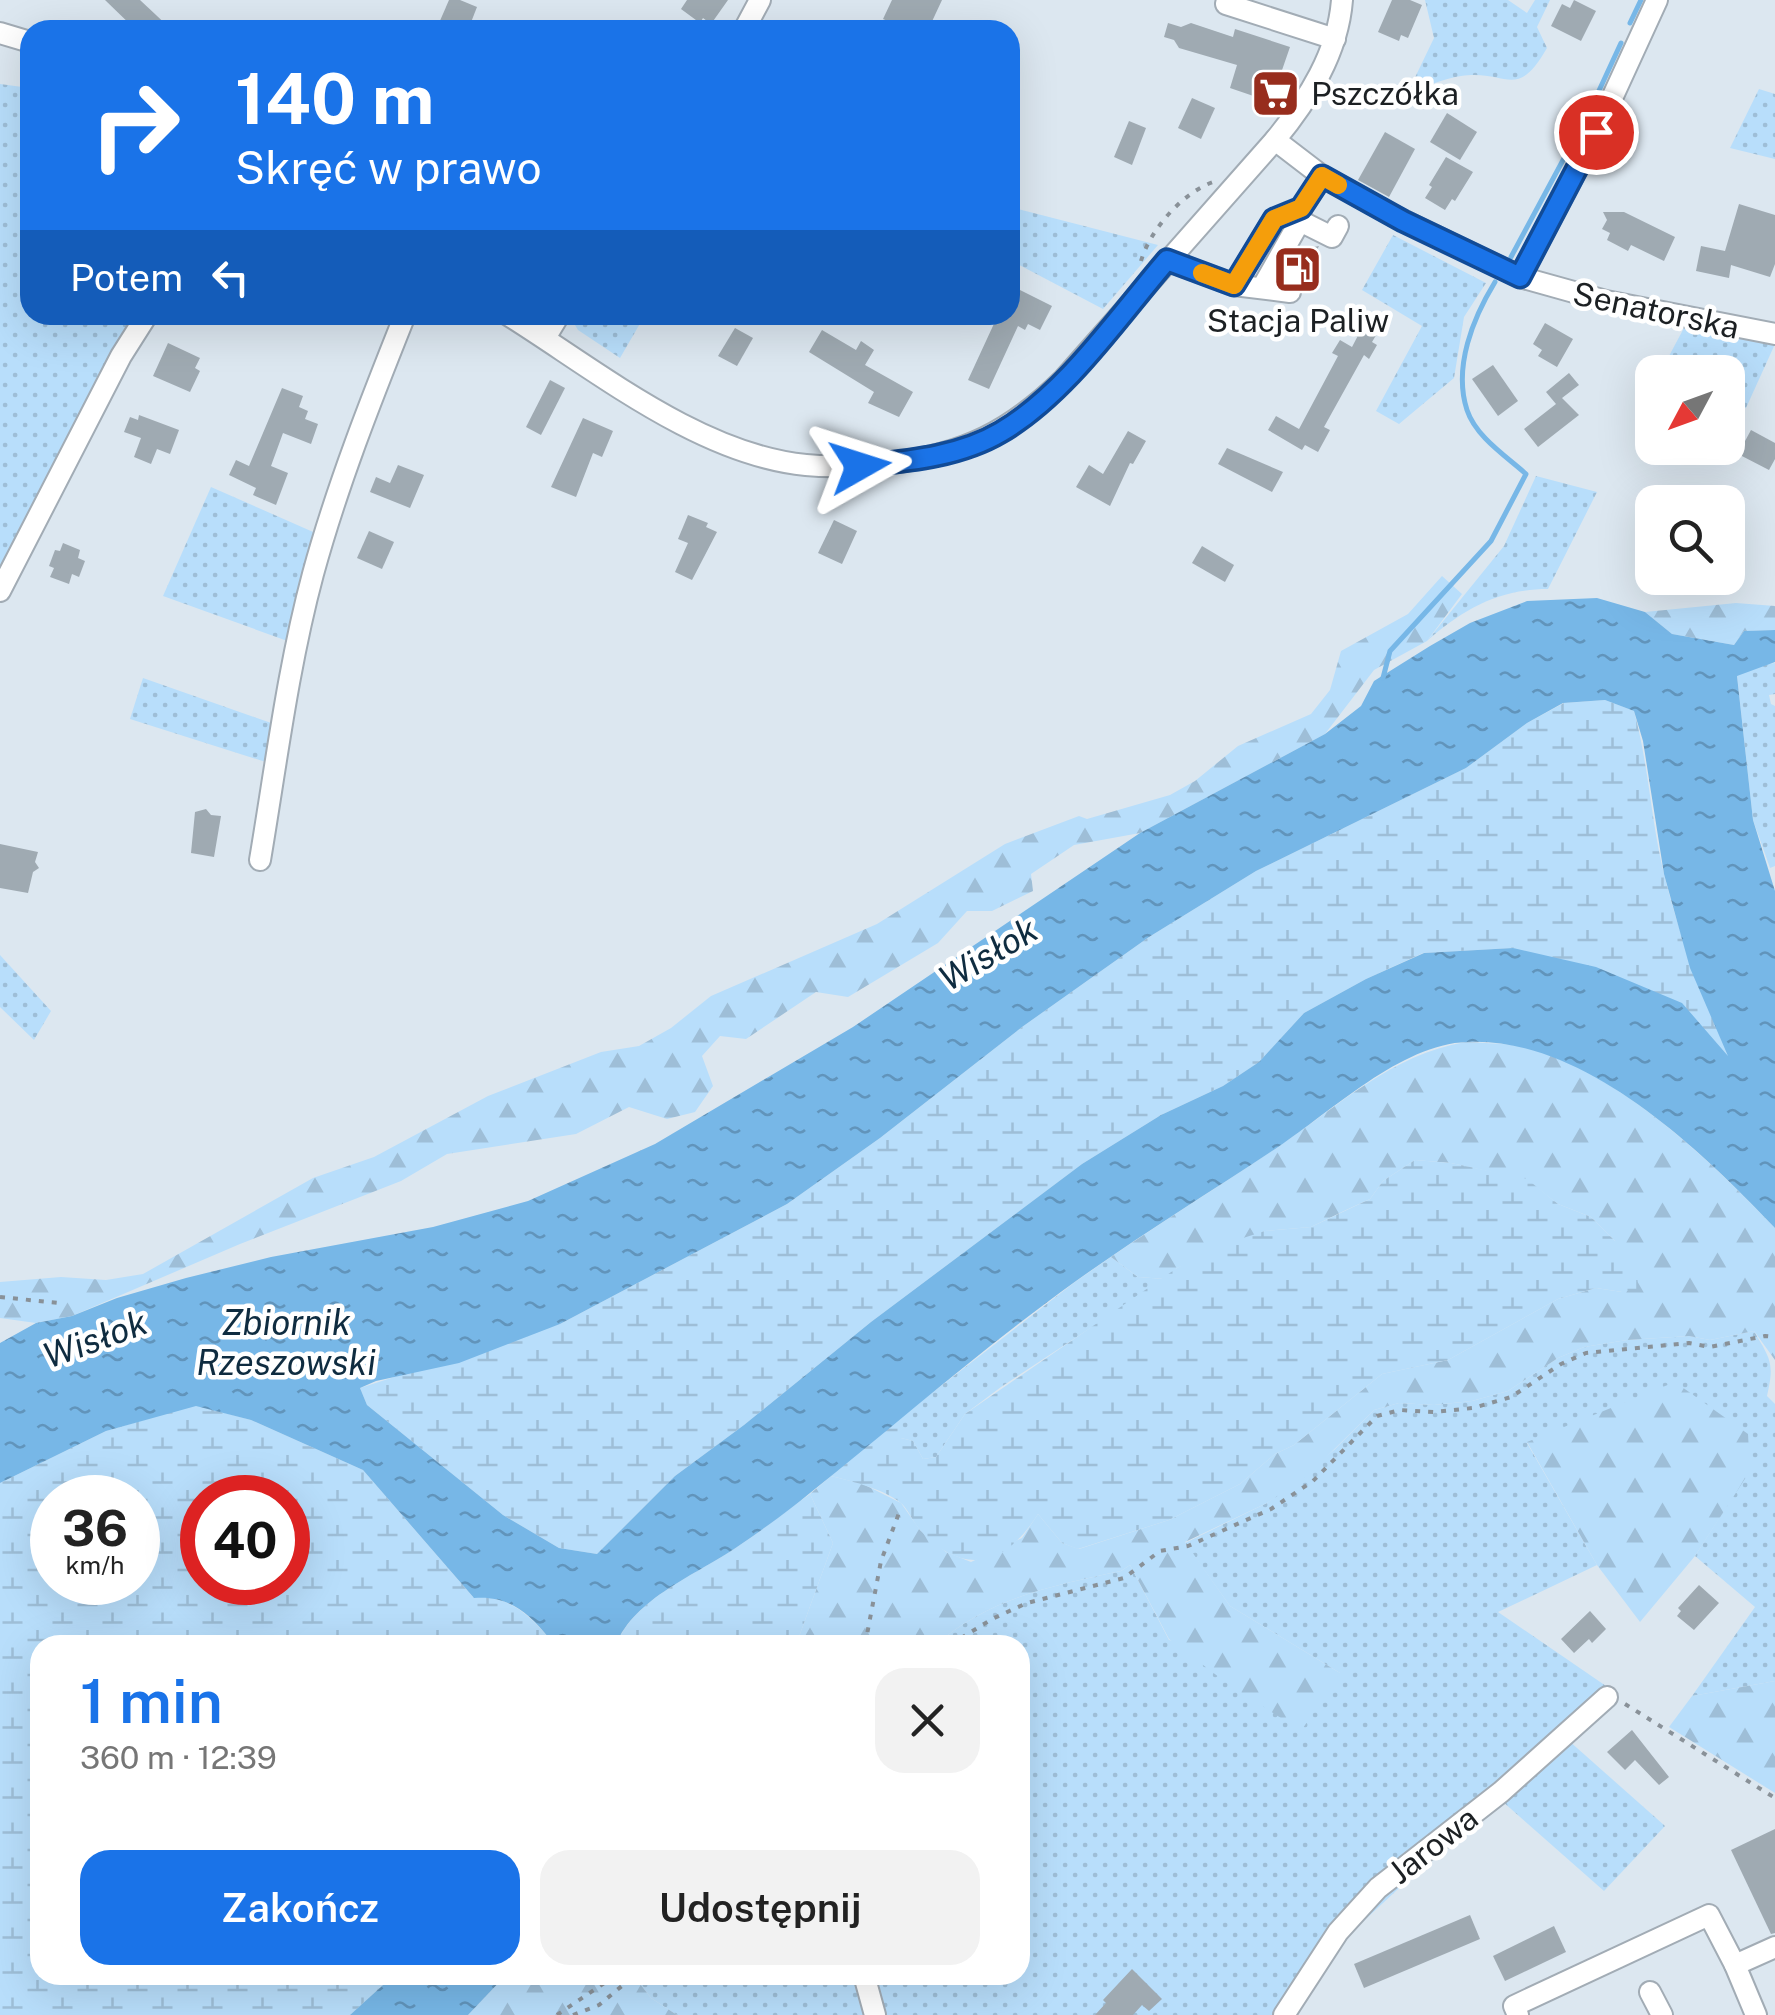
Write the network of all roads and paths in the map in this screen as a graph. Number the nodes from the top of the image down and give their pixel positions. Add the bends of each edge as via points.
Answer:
1 (1227, 0) edge
2 (1342, 0) edge
3 (1656, 0) edge
4 (1335, 39) junction
5 (1275, 140) junction
6 (1322, 176) junction
7 (1218, 180) dead end
8 (1298, 214) junction
9 (1338, 226) dead end
10 (1167, 260) junction
11 (1137, 274) dead end
12 (1520, 277) junction
13 (1248, 287) junction
14 (1290, 292) dead end
15 (1775, 311) edge
16 (140, 325) edge
17 (400, 325) edge
18 (524, 325) edge
19 (552, 325) edge
20 (1770, 333) edge
21 (545, 338) junction
22 (0, 591) edge
23 (260, 860) dead end
24 (0, 1297) edge
25 (59, 1303) dead end
26 (1775, 1337) edge
27 (900, 1512) dead end
28 (866, 1635) edge
29 (966, 1635) edge
30 (1607, 1697) joint
31 (1775, 1798) edge
32 (1775, 1947) edge
33 (1735, 1965) junction
34 (601, 1985) edge
35 (623, 1985) edge
36 (867, 1985) edge
37 (1650, 1992) dead end
38 (557, 2015) edge
39 (573, 2015) edge
40 (875, 2015) edge
41 (1284, 2015) edge
42 (1518, 2015) edge
43 (1662, 2015) edge
44 (1756, 2015) edge

1 - 4 street
2 - 4 street
3 - 12 street
4 - 5 street via 1315,84
5 - 6 street, Senatorska
5 - 10 street
6 - 8 street
6 - 12 street, Senatorska
7 - 11 path via 1198,188 1170,214 1144,249
8 - 9 street via 1332,237
8 - 13 street via 1274,219
10 - 13 street
10 - 21 street via 1033,410 960,450 912,461 806,466 754,455 651,406
12 - 20 street, Senatorska
13 - 14 street
15 - 20 street
16 - 22 street
17 - 23 street via 314,573
18 - 21 street
19 - 21 street
24 - 25 path
26 - 29 path via 1586,1354 1511,1397 1473,1408 1377,1416 1312,1481 1271,1509 1188,1546 1160,1551 1124,1578 1027,1603
27 - 28 path via 881,1561
30 - 31 path
30 - 41 street, Jarowa via 1501,1792 1378,1888 1338,1932
32 - 33 street
33 - 42 street via 1709,1914 1514,2006
33 - 44 street
34 - 38 path
35 - 39 path via 598,2006
36 - 40 street
37 - 43 street

